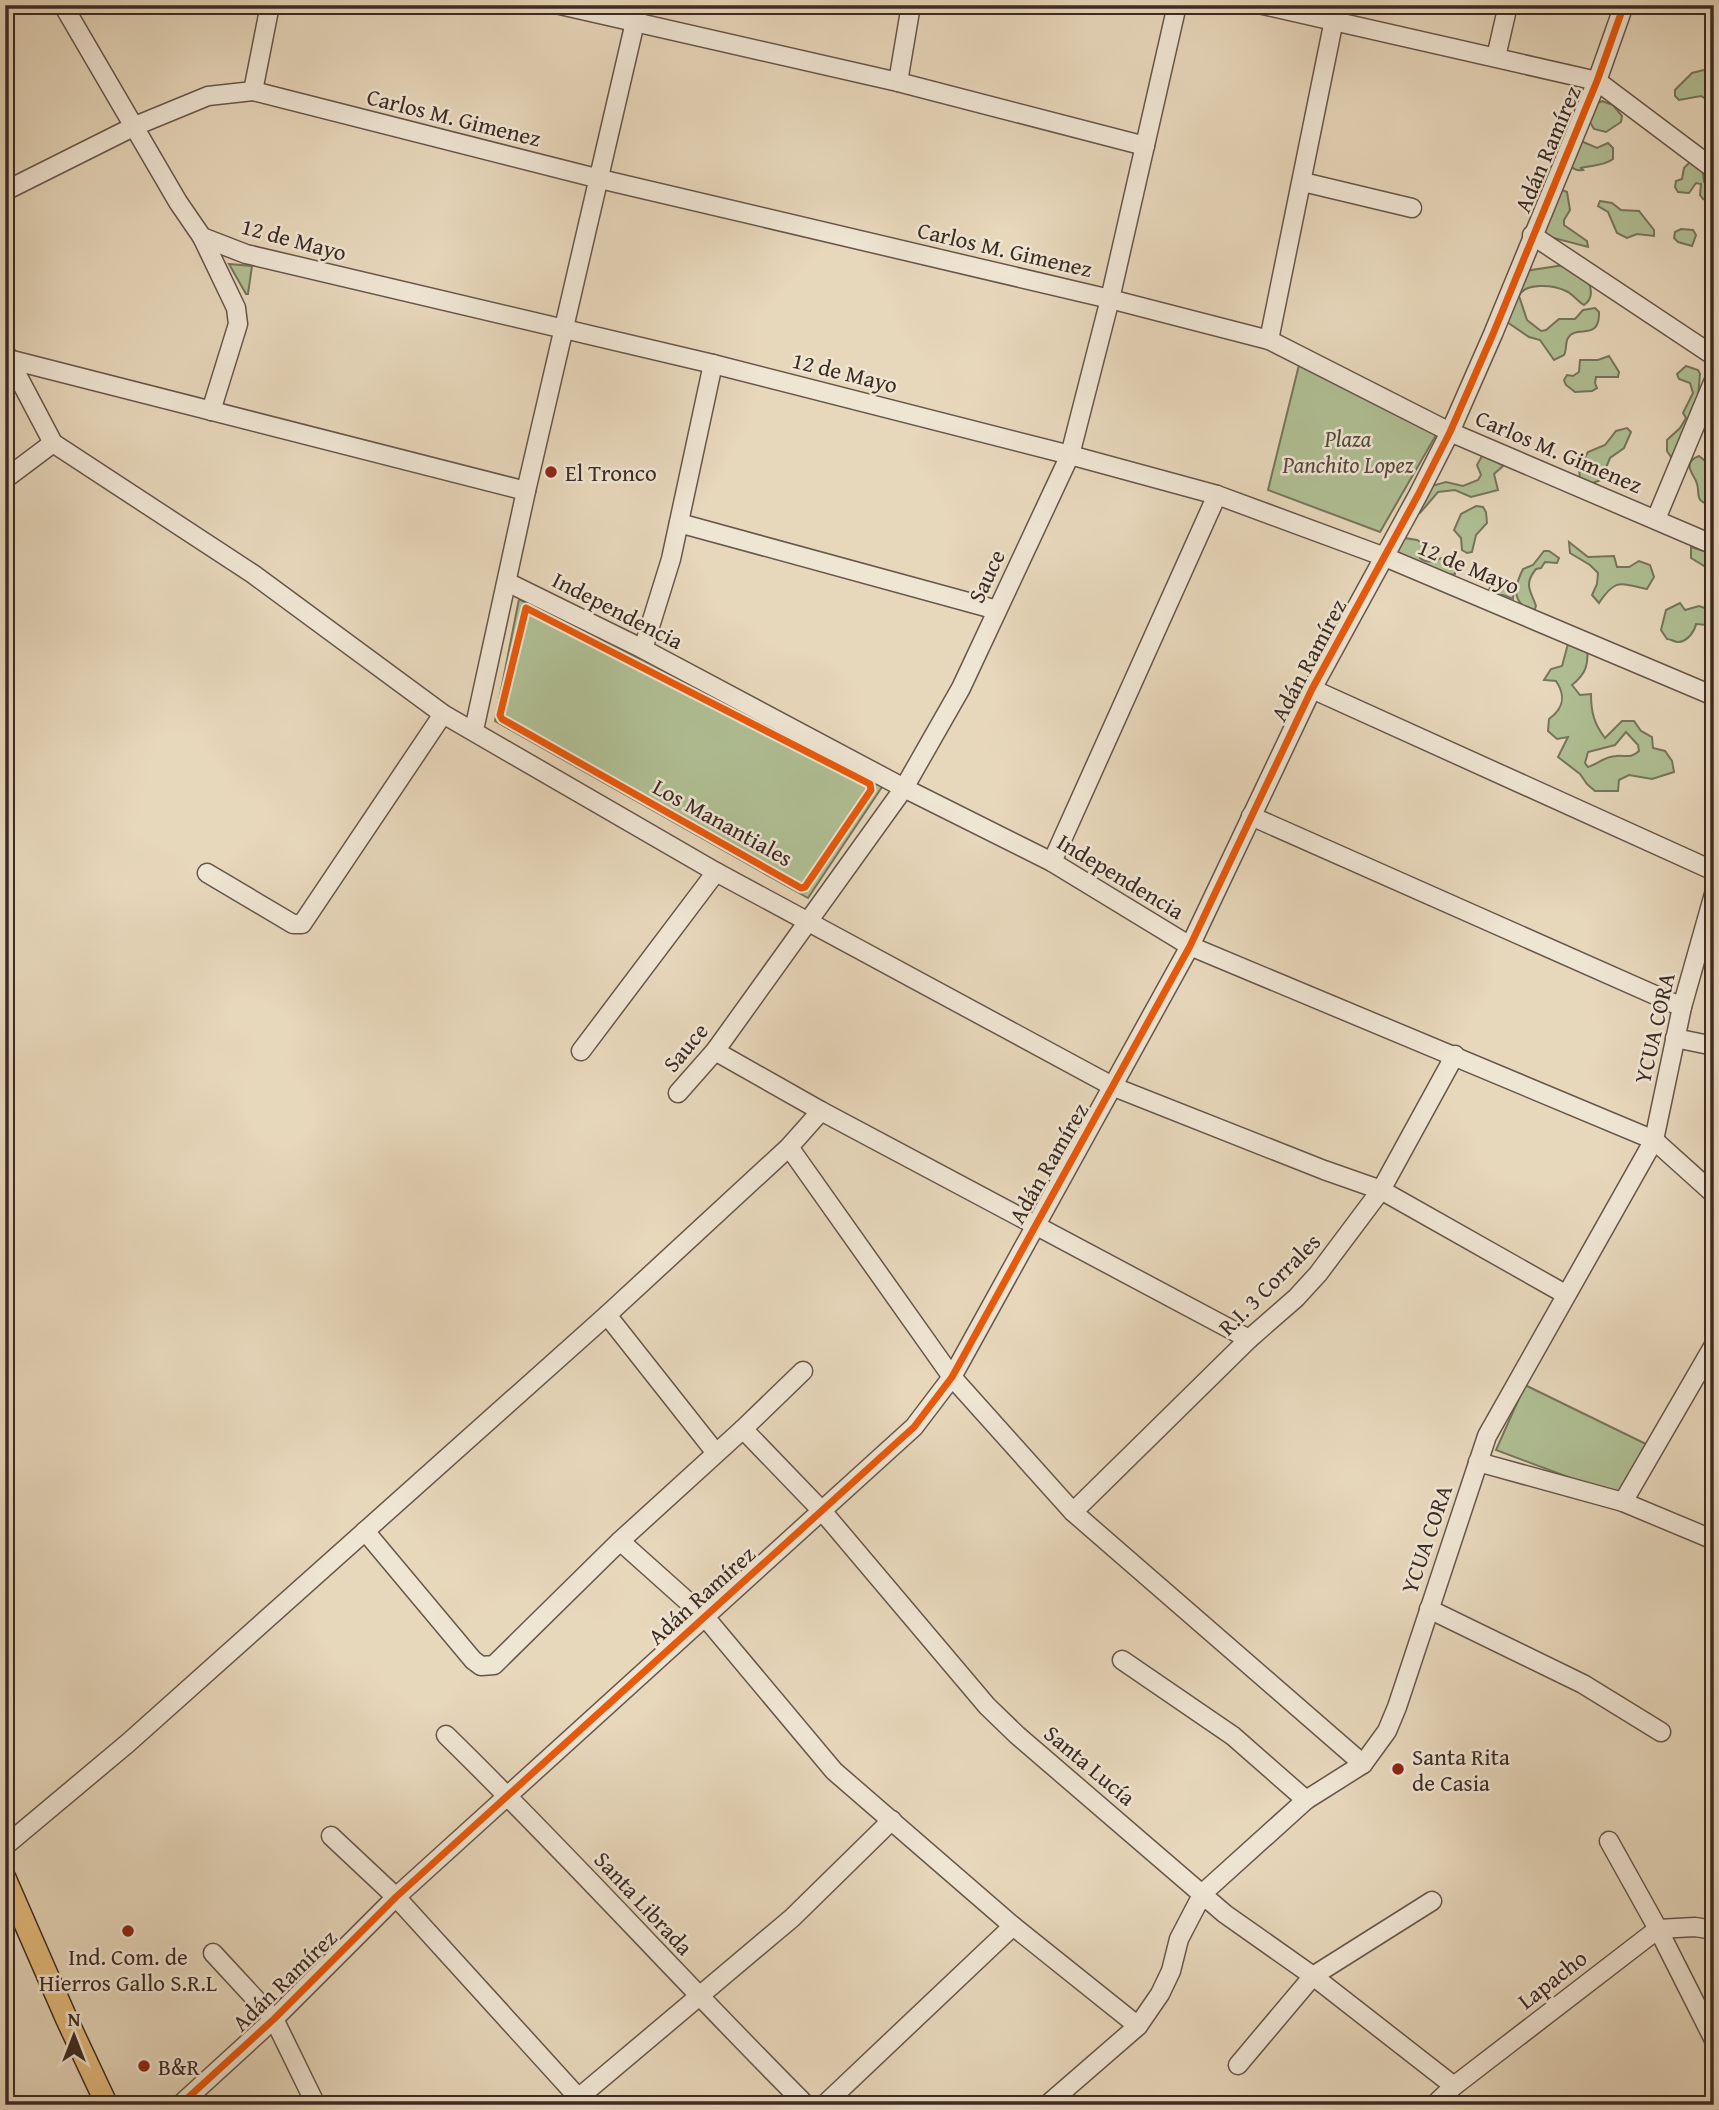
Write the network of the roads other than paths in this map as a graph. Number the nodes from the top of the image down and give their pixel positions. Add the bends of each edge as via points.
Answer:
1 (63, 5) edge
2 (270, 5) edge
3 (560, 5) edge
4 (639, 5) edge
5 (911, 5) edge
6 (1177, 5) edge
7 (1262, 5) edge
8 (1508, 5) edge
9 (1624, 5) edge
10 (1335, 13) edge
11 (636, 24) junction
12 (1496, 57) junction
13 (1597, 80) junction
14 (898, 82) junction
15 (253, 92) junction
16 (135, 126) junction
17 (1145, 146) junction
18 (1714, 169) edge
19 (600, 179) junction
20 (1303, 182) junction
21 (5, 191) edge
22 (1412, 208) dead end
23 (1532, 235) junction
24 (202, 237) junction
25 (1110, 299) junction
26 (564, 331) junction
27 (1269, 340) junction
28 (7, 356) edge
29 (1714, 356) edge
30 (713, 364) junction
31 (1714, 380) edge
32 (211, 411) junction
33 (1450, 432) junction
34 (53, 443) junction
35 (1070, 455) junction
36 (5, 479) edge
37 (526, 491) junction
38 (1217, 495) junction
39 (1656, 519) junction
40 (679, 523) junction
41 (1714, 545) edge
42 (1385, 556) junction
43 (507, 582) junction
44 (997, 610) junction
45 (643, 649) junction
46 (1312, 689) junction
47 (1714, 696) edge
48 (443, 714) junction
49 (474, 730) junction
50 (904, 788) junction
51 (1251, 816) junction
52 (1052, 862) junction
53 (716, 872) junction
54 (1714, 872) edge
55 (207, 873) dead end
56 (1714, 894) edge
57 (809, 922) junction
58 (1190, 946) junction
59 (1682, 1007) junction
60 (1675, 1038) junction
61 (1714, 1046) edge
62 (581, 1051) dead end
63 (715, 1051) junction
64 (1455, 1055) junction
65 (1114, 1087) junction
66 (678, 1093) dead end
67 (821, 1111) junction
68 (1654, 1140) junction
69 (789, 1147) junction
70 (1381, 1190) junction
71 (1714, 1194) edge
72 (1035, 1225) junction
73 (1565, 1294) junction
74 (607, 1315) junction
75 (1249, 1339) junction
76 (1714, 1345) edge
77 (803, 1370) dead end
78 (952, 1377) junction
79 (743, 1429) junction
80 (716, 1453) junction
81 (1478, 1462) junction
82 (1623, 1502) junction
83 (823, 1511) junction
84 (1073, 1512) junction
85 (365, 1531) junction
86 (620, 1541) junction
87 (1714, 1541) edge
88 (1429, 1609) junction
89 (705, 1617) junction
90 (1122, 1660) dead end
91 (1661, 1732) dead end
92 (446, 1735) dead end
93 (1363, 1763) junction
94 (508, 1795) junction
95 (1306, 1800) junction
96 (892, 1820) junction
97 (331, 1836) dead end
98 (1609, 1841) dead end
99 (5, 1846) edge
100 (5, 1878) edge
101 (1203, 1893) junction
102 (396, 1897) junction
103 (1432, 1900) dead end
104 (1013, 1926) junction
105 (1658, 1928) junction
106 (1714, 1930) edge
107 (213, 1953) dead end
108 (1313, 1976) junction
109 (699, 1997) junction
110 (274, 2019) junction
111 (1138, 2025) junction
112 (1714, 2040) edge
113 (1238, 2065) dead end
114 (1454, 2086) junction
115 (578, 2102) edge
116 (107, 2105) edge
117 (180, 2105) edge
118 (316, 2105) edge
119 (806, 2105) edge
120 (824, 2105) edge
121 (1047, 2105) edge
122 (1434, 2105) edge

1 - 16 street
2 - 15 street
3 - 11 street
4 - 11 street
5 - 14 street
6 - 17 street, Sauce
7 - 10 street
8 - 12 street
9 - 13 street, Adán Ramírez
10 - 12 street
10 - 20 street
11 - 14 street
11 - 19 street
12 - 13 street
13 - 18 street
13 - 23 street, Adán Ramírez
14 - 17 street
15 - 16 street, Carlos M. Gimenez via 208,96
15 - 19 street, Carlos M. Gimenez
16 - 21 street, Carlos M. Gimenez
16 - 24 street
17 - 25 street, Sauce
19 - 25 street, Carlos M. Gimenez
19 - 26 street
20 - 22 street
20 - 27 street
23 - 29 street
23 - 33 street, Adán Ramírez
24 - 26 street, 12 de Mayo via 246,254
24 - 32 street via 236,308 238,324
25 - 27 street, Carlos M. Gimenez
25 - 35 street, Sauce
26 - 30 street, 12 de Mayo
26 - 37 street
27 - 33 street, Carlos M. Gimenez
28 - 32 street
28 - 34 street
30 - 35 street, 12 de Mayo
30 - 40 street
31 - 39 street
32 - 37 street
33 - 39 street, Carlos M. Gimenez
33 - 42 street, Adán Ramírez
34 - 36 street
34 - 48 street via 253,575
35 - 38 street, 12 de Mayo
35 - 44 street, Sauce
37 - 43 street
38 - 42 street, 12 de Mayo
38 - 52 street
39 - 41 street, Carlos M. Gimenez
40 - 44 street
40 - 45 street
42 - 46 street, Adán Ramírez
42 - 47 street, 12 de Mayo
43 - 45 street, Independencia
43 - 49 street
44 - 50 street, Sauce via 961,688
45 - 50 street, Independencia
46 - 51 street, Adán Ramírez
46 - 54 street
48 - 49 street
48 - 55 street via 302,924 293,924
49 - 53 street
50 - 52 street, Independencia
50 - 57 street, Sauce
51 - 58 street, Adán Ramírez
51 - 59 street
52 - 58 street, Independencia
53 - 57 street
53 - 62 street
56 - 59 street, YCUA CORA
57 - 63 street, Sauce
57 - 65 street
58 - 64 street, Independencia
58 - 65 street, Adán Ramírez
59 - 60 street, YCUA CORA
60 - 61 street
60 - 68 street, YCUA CORA
63 - 66 street, Sauce
63 - 67 street
64 - 68 street, Independencia
64 - 70 street, R.I. 3 Corrales
65 - 70 street
65 - 72 street, Adán Ramírez
67 - 69 street
67 - 72 street
68 - 71 street, Independencia
68 - 73 street, YCUA CORA
69 - 74 street
69 - 78 street
70 - 73 street
70 - 75 street, R.I. 3 Corrales via 1318,1274
72 - 75 street
72 - 78 street, Adán Ramírez
73 - 81 street, YCUA CORA via 1501,1407
74 - 80 street
74 - 85 street
75 - 84 street, R.I. 3 Corrales
76 - 82 street
77 - 79 street
78 - 83 street, Adán Ramírez via 914,1427
78 - 84 street
79 - 80 street
79 - 83 street, Santa Lucía
80 - 86 street
81 - 82 street
81 - 88 street, YCUA CORA
82 - 87 street
83 - 89 street, Adán Ramírez
83 - 101 street, Santa Lucía via 987,1706
84 - 93 street
85 - 86 street via 481,1666 494,1665
85 - 99 street
86 - 89 street
88 - 91 street via 1583,1685
88 - 93 street, YCUA CORA via 1387,1731
89 - 94 street, Adán Ramírez
89 - 96 street via 834,1772
90 - 95 street via 1233,1736
92 - 94 street, Santa Librada
93 - 95 street, YCUA CORA
94 - 102 street, Adán Ramírez
94 - 109 street, Santa Librada
95 - 101 street, YCUA CORA
96 - 104 street
96 - 109 street via 792,1918
97 - 102 street
98 - 105 street
100 - 116 main road
101 - 108 street, Santa Lucía via 1225,1914
101 - 111 street, YCUA CORA via 1179,1939 1160,1994
102 - 110 street, Adán Ramírez
102 - 115 street
103 - 108 street
104 - 111 street
104 - 120 street
105 - 106 street
105 - 112 street
105 - 114 street, Lapacho
107 - 110 street
108 - 113 street
108 - 114 street, Santa Lucía
109 - 115 street
109 - 119 street, Santa Librada
110 - 117 street, Adán Ramírez
110 - 118 street
111 - 121 street, YCUA CORA
114 - 122 street, Lapacho

